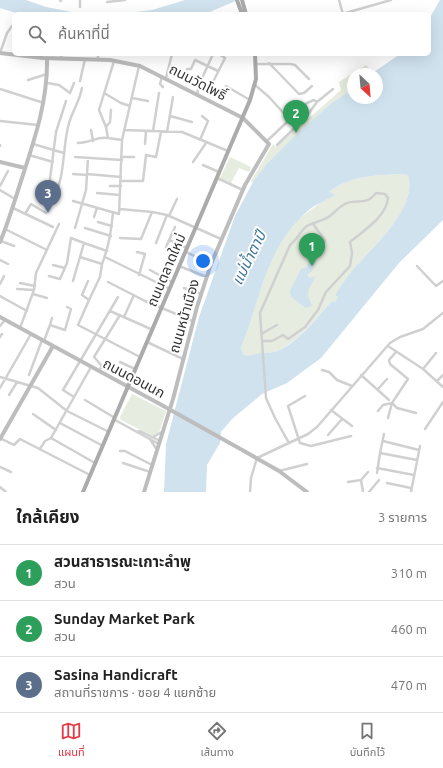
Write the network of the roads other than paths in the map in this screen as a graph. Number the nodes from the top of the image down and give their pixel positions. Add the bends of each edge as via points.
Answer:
1 (80, 0) edge
2 (125, 0) edge
3 (237, 0) edge
4 (242, 0) edge
5 (339, 0) edge
6 (391, 0) edge
7 (107, 2) dead end
8 (80, 7) dead end
9 (242, 11) edge
10 (342, 12) edge
11 (350, 12) edge
12 (12, 26) dead end
13 (12, 53) edge
14 (0, 54) edge
15 (37, 56) edge
16 (61, 56) edge
17 (171, 56) edge
18 (212, 56) edge
19 (222, 56) edge
20 (255, 56) edge
21 (47, 58) junction
22 (85, 59) junction
23 (98, 59) joint
24 (106, 59) joint
25 (114, 60) junction
26 (269, 63) junction
27 (256, 64) junction
28 (140, 66) junction
29 (207, 66) junction
30 (186, 69) dead end
31 (218, 71) junction
32 (47, 74) junction
33 (164, 77) junction
34 (309, 79) dead end
35 (28, 80) dead end
36 (80, 81) dead end
37 (213, 82) dead end
38 (74, 83) dead end
39 (47, 84) junction
40 (256, 85) junction
41 (226, 86) dead end
42 (312, 86) dead end
43 (163, 87) dead end
44 (82, 88) dead end
45 (0, 89) edge
46 (333, 90) dead end
47 (104, 93) junction
48 (159, 93) dead end
49 (197, 94) junction
50 (173, 97) dead end
51 (132, 98) junction
52 (250, 100) junction
53 (66, 101) dead end
54 (148, 102) dead end
55 (317, 102) junction
56 (44, 103) junction
57 (130, 106) junction
58 (111, 110) dead end
59 (170, 116) junction
60 (202, 116) dead end
61 (243, 118) junction
62 (289, 119) junction
63 (1, 121) edge
64 (192, 122) dead end
65 (38, 125) junction
66 (0, 127) edge
67 (106, 127) junction
68 (91, 130) dead end
69 (124, 130) junction
70 (146, 131) junction
71 (153, 131) junction
72 (161, 132) junction
73 (167, 132) junction
74 (108, 138) junction
75 (122, 140) junction
76 (200, 140) junction
77 (93, 141) junction
78 (267, 141) junction
79 (78, 143) dead end
80 (206, 143) junction
81 (32, 144) junction
82 (145, 144) dead end
83 (277, 145) dead end
84 (55, 151) junction
85 (229, 151) junction
86 (64, 153) junction
87 (30, 155) junction
88 (75, 157) dead end
89 (134, 157) dead end
90 (88, 158) junction
91 (121, 158) junction
92 (0, 162) edge
93 (54, 162) junction
94 (193, 162) dead end
95 (203, 165) dead end
96 (25, 168) junction
97 (8, 171) dead end
98 (220, 172) junction
99 (73, 174) dead end
100 (87, 175) junction
101 (121, 177) junction
102 (217, 178) junction
103 (121, 181) junction
104 (0, 186) edge
105 (110, 186) dead end
106 (120, 186) junction
107 (0, 190) edge
108 (243, 190) junction
109 (46, 191) dead end
110 (97, 193) dead end
111 (120, 194) junction
112 (15, 199) junction
113 (177, 199) dead end
114 (51, 201) dead end
115 (73, 202) dead end
116 (82, 204) junction
117 (13, 208) junction
118 (97, 208) junction
119 (120, 208) junction
120 (113, 212) junction
121 (152, 212) junction
122 (46, 213) dead end
123 (25, 214) junction
124 (168, 216) junction
125 (94, 217) dead end
126 (98, 222) dead end
127 (313, 223) junction
128 (59, 224) dead end
129 (112, 226) junction
130 (53, 227) dead end
131 (175, 227) dead end
132 (75, 228) dead end
133 (85, 228) dead end
134 (195, 228) junction
135 (5, 229) junction
136 (72, 233) dead end
137 (111, 236) junction
138 (71, 238) junction
139 (120, 238) dead end
140 (221, 239) junction
141 (170, 240) junction
142 (0, 241) edge
143 (84, 243) junction
144 (156, 243) dead end
145 (14, 246) dead end
146 (321, 246) dead end
147 (166, 247) dead end
148 (47, 250) junction
149 (186, 250) junction
150 (107, 251) junction
151 (137, 252) dead end
152 (80, 257) junction
153 (105, 257) junction
154 (0, 260) edge
155 (8, 264) dead end
156 (102, 264) junction
157 (211, 264) junction
158 (53, 265) dead end
159 (179, 266) junction
160 (417, 266) dead end
161 (65, 268) junction
162 (150, 270) dead end
163 (139, 274) junction
164 (4, 276) dead end
165 (48, 276) dead end
166 (206, 277) junction
167 (72, 281) dead end
168 (88, 281) dead end
169 (443, 281) edge
170 (108, 282) dead end
171 (172, 282) junction
172 (20, 283) dead end
173 (0, 284) edge
174 (35, 286) junction
175 (184, 288) dead end
176 (17, 289) dead end
177 (170, 289) junction
178 (34, 290) junction
179 (33, 294) junction
180 (201, 294) junction
181 (134, 295) junction
182 (0, 296) edge
183 (118, 297) dead end
184 (47, 298) dead end
185 (89, 300) junction
186 (67, 307) dead end
187 (162, 308) junction
188 (27, 311) junction
189 (110, 311) junction
190 (443, 313) edge
191 (120, 315) junction
192 (0, 317) edge
193 (124, 317) junction
194 (52, 318) dead end
195 (5, 320) junction
196 (193, 321) junction
197 (50, 325) junction
198 (277, 325) dead end
199 (0, 326) edge
200 (20, 328) junction
201 (153, 330) junction
202 (2, 334) dead end
203 (31, 334) junction
204 (263, 334) junction
205 (96, 335) junction
206 (0, 337) edge
207 (106, 339) junction
208 (43, 341) junction
209 (262, 341) junction
210 (147, 342) junction
211 (53, 346) junction
212 (388, 346) junction
213 (396, 352) junction
214 (436, 353) dead end
215 (141, 358) junction
216 (183, 359) junction
217 (80, 361) junction
218 (120, 362) dead end
219 (91, 367) junction
220 (423, 369) junction
221 (136, 370) junction
222 (322, 370) dead end
223 (99, 372) junction
224 (28, 375) dead end
225 (361, 375) junction
226 (443, 375) edge
227 (0, 377) edge
228 (6, 379) junction
229 (387, 379) dead end
230 (17, 382) junction
231 (437, 382) junction
232 (32, 386) junction
233 (352, 386) junction
234 (128, 387) junction
235 (443, 387) edge
236 (0, 388) edge
237 (378, 389) junction
238 (9, 395) dead end
239 (305, 396) dead end
240 (74, 397) junction
241 (86, 400) dead end
242 (389, 400) dead end
243 (443, 402) edge
244 (392, 403) junction
245 (331, 410) junction
246 (378, 410) dead end
247 (67, 411) junction
248 (416, 413) dead end
249 (33, 414) dead end
250 (388, 418) dead end
251 (115, 419) junction
252 (342, 419) junction
253 (60, 423) junction
254 (352, 426) dead end
255 (425, 429) dead end
256 (56, 430) junction
257 (163, 432) junction
258 (109, 433) junction
259 (384, 434) dead end
260 (328, 435) dead end
261 (351, 436) dead end
262 (0, 438) edge
263 (51, 438) junction
264 (151, 438) junction
265 (298, 439) junction
266 (383, 441) junction
267 (160, 443) junction
268 (289, 443) junction
269 (103, 446) junction
270 (420, 446) dead end
271 (40, 449) junction
272 (419, 450) junction
273 (120, 451) dead end
274 (157, 451) junction
275 (380, 453) junction
276 (257, 458) junction
277 (417, 460) junction
278 (95, 463) junction
279 (123, 463) dead end
280 (307, 464) dead end
281 (153, 465) junction
282 (0, 467) edge
283 (377, 468) junction
284 (279, 471) junction
285 (11, 472) dead end
286 (150, 472) junction
287 (368, 472) dead end
288 (377, 473) dead end
289 (90, 475) junction
290 (414, 475) junction
291 (362, 480) junction
292 (379, 480) dead end
293 (348, 482) dead end
294 (387, 483) dead end
295 (0, 487) edge
296 (411, 488) junction
297 (6, 492) edge
298 (83, 492) edge
299 (144, 492) edge
300 (250, 492) edge
301 (307, 492) edge
302 (363, 492) edge
303 (369, 492) edge
304 (411, 492) edge

1 - 8 street
2 - 7 street
3 - 9 main road
4 - 9 main road
5 - 10 street
6 - 11 street
12 - 14 street
13 - 14 street, ถนนวัดโพธิ์
15 - 21 street, ถนนวัดโพธิ์
16 - 21 street, ถนนวัดโพธิ์
16 - 22 street, ถนนวัดโพธิ์
17 - 33 street
18 - 29 street
19 - 31 street via 225,58
20 - 27 main road, ถนนตลาดใหม่
21 - 32 street
22 - 23 street, ถนนวัดโพธิ์
22 - 36 street
23 - 24 street, ถนนวัดโพธิ์
24 - 25 street, ถนนวัดโพธิ์
25 - 28 street, ถนนวัดโพธิ์
25 - 47 street
26 - 27 street
26 - 34 street via 295,65
26 - 42 street via 299,94
27 - 40 main road, ถนนตลาดใหม่
28 - 33 street, ถนนวัดโพธิ์
28 - 51 street
29 - 30 street via 195,60 191,68
29 - 31 street
29 - 49 street
31 - 37 street
32 - 35 street
32 - 39 street
33 - 43 street via 160,84
33 - 49 street, ถนนวัดโพธิ์
38 - 39 street via 70,93 59,85
39 - 56 street
40 - 52 main road, ถนนตลาดใหม่
40 - 62 street
41 - 52 street
44 - 86 street via 69,123
45 - 56 street
46 - 55 street
47 - 57 street
47 - 67 street via 98,110
48 - 71 street
49 - 61 street, ถนนวัดโพธิ์
50 - 59 street
51 - 54 street
51 - 57 street
52 - 61 main road, ถนนตลาดใหม่
53 - 84 street via 56,132
55 - 62 street via 311,101
55 - 83 street via 306,117
56 - 65 street
57 - 69 street
58 - 67 street via 110,122
59 - 64 street
59 - 73 street
60 - 76 street via 208,121
61 - 78 street
61 - 85 main road, ถนนตลาดใหม่
62 - 78 street
63 - 65 street
63 - 66 street
65 - 81 street
67 - 74 street
68 - 77 street
69 - 70 street
69 - 75 street
70 - 71 street
70 - 82 street
71 - 72 street
72 - 73 street
72 - 103 street via 156,157 146,155 143,181
73 - 76 street via 182,132
74 - 75 street
74 - 77 street via 101,137
75 - 91 street
76 - 80 street
77 - 79 street
78 - 108 street, ถนนหน้าเมือง via 268,148
80 - 85 street
80 - 94 street
81 - 84 street
81 - 87 street
84 - 86 street
84 - 93 street
85 - 98 main road, ถนนตลาดใหม่
86 - 114 street via 58,190
87 - 93 street
87 - 96 street
88 - 90 street
89 - 91 street
90 - 91 street
90 - 100 street
91 - 101 street
92 - 96 street
93 - 109 street
95 - 98 street
96 - 112 street
97 - 104 street
98 - 102 main road, ถนนตลาดใหม่
99 - 100 street
100 - 101 street
100 - 116 street
101 - 103 street
102 - 108 street
102 - 134 main road, ถนนตลาดใหม่
103 - 106 street
105 - 106 street
106 - 111 street
107 - 112 street
108 - 140 street, ถนนหน้าเมือง
110 - 111 street
111 - 119 street
112 - 117 street
113 - 124 street
115 - 116 street
116 - 118 street
116 - 132 street
117 - 123 street
117 - 135 street
118 - 120 street
118 - 125 street
119 - 120 street via 118,214
119 - 121 street
120 - 129 street
121 - 124 street
121 - 139 street via 141,240
122 - 123 street via 31,204
123 - 130 street
124 - 134 street
124 - 144 street
126 - 129 street
127 - 146 street via 325,241
127 - 204 street via 290,245 260,313
127 - 209 street via 329,217 345,203 366,202 376,193 385,194 388,198 386,208 378,218 350,242 350,266 326,292 318,310 305,327 287,339 282,336 272,341
128 - 148 street
129 - 137 street
131 - 141 street
133 - 137 street
134 - 140 street
134 - 149 main road, ถนนตลาดใหม่
135 - 142 street
135 - 148 street
136 - 138 street
137 - 150 street
138 - 143 street
138 - 161 street
140 - 157 street, ถนนหน้าเมือง
141 - 147 street
141 - 149 street
142 - 145 street
143 - 150 street
143 - 152 street
148 - 174 street via 36,273
149 - 157 street
149 - 159 main road, ถนนตลาดใหม่
150 - 153 street
151 - 163 street via 145,254
152 - 156 street
152 - 167 street
153 - 156 street
153 - 163 street
154 - 155 street
156 - 185 street via 100,277
157 - 166 street, ถนนหน้าเมือง
158 - 161 street
159 - 166 street
159 - 171 main road, ถนนตลาดใหม่
160 - 169 street via 436,286
161 - 165 street via 60,279
162 - 171 street
163 - 177 street
164 - 173 street
166 - 180 street, ถนนหน้าเมือง
168 - 185 street via 82,295
170 - 181 street
171 - 177 main road, ถนนตลาดใหม่
172 - 174 street
174 - 178 street
175 - 180 street
176 - 178 street
177 - 187 main road, ถนนตลาดใหม่
178 - 179 street
179 - 184 street
179 - 188 street
180 - 196 street, ถนนหน้าเมือง
181 - 187 street
181 - 193 street
182 - 188 street
183 - 189 street
185 - 205 street via 78,325
186 - 197 street via 71,310 65,330
187 - 196 street
187 - 201 main road, ถนนตลาดใหม่
188 - 200 street
189 - 191 street
189 - 205 street
190 - 212 street via 423,329 400,337
191 - 193 street
191 - 207 street
192 - 195 street, ถนนดอนนก
193 - 201 street
194 - 197 street
195 - 199 street
195 - 200 street, ถนนดอนนก
196 - 216 street, ถนนหน้าเมือง
197 - 208 street
198 - 204 street
200 - 203 street, ถนนดอนนก
201 - 210 main road, ถนนตลาดใหม่
202 - 206 street
203 - 208 street, ถนนดอนนก
203 - 228 street
204 - 209 street
205 - 207 street
205 - 217 street
207 - 215 street
207 - 223 street via 94,357 102,366
208 - 211 street, ถนนดอนนก
208 - 224 street
209 - 268 street via 266,396 272,414
210 - 215 main road, ถนนตลาดใหม่
210 - 216 street
211 - 217 street, ถนนดอนนก
211 - 232 street
212 - 213 street
212 - 225 street
213 - 220 street
213 - 244 street via 389,363 408,379
214 - 220 street
215 - 221 main road, ถนนตลาดใหม่
216 - 257 street, ถนนหน้าเมือง
217 - 219 street, ถนนดอนนก
217 - 240 street via 63,390
218 - 221 street
219 - 223 street, ถนนดอนนก
219 - 240 street
220 - 231 street
221 - 234 main road, ถนนตลาดใหม่
222 - 233 street
223 - 234 street, ถนนดอนนก
225 - 233 street
225 - 237 street
226 - 231 street
227 - 228 street
228 - 230 street
228 - 236 street
229 - 237 street
230 - 232 street
230 - 238 street
231 - 235 street
232 - 247 street
232 - 262 street
233 - 245 street
234 - 251 main road, ถนนตลาดใหม่
234 - 276 street, ถนนดอนนก, bridge
237 - 242 street
239 - 265 street via 288,406
240 - 247 street
241 - 251 street
243 - 255 street
244 - 246 street via 383,405
244 - 248 street via 397,408
244 - 250 street
245 - 252 street
245 - 265 street via 317,427
247 - 253 street
247 - 258 street
249 - 256 street
251 - 258 main road, ถนนตลาดใหม่
251 - 264 street
252 - 254 street
252 - 260 street
253 - 256 street
253 - 269 street
256 - 263 street
257 - 264 street
257 - 267 street, ถนนหน้าเมือง
258 - 269 main road, ถนนตลาดใหม่
259 - 266 street
261 - 265 street via 311,446 301,444
262 - 271 street via 14,445 19,439
263 - 271 street via 45,441
263 - 278 street
264 - 267 street
264 - 274 street
265 - 268 street
266 - 272 street
266 - 275 street
267 - 274 street, ถนนหน้าเมือง
268 - 276 street
269 - 278 main road, ถนนตลาดใหม่
270 - 272 street
271 - 289 street
272 - 277 street
273 - 281 street
274 - 281 street, ถนนหน้าเมือง
275 - 277 street
275 - 283 street
276 - 284 street, ถนนดอนนก
276 - 300 street
277 - 290 street
278 - 289 main road, ถนนตลาดใหม่
279 - 286 street
280 - 284 street
281 - 286 street, ถนนหน้าเมือง
282 - 285 street
283 - 288 street
283 - 290 street
284 - 301 street, ถนนดอนนก
286 - 299 street, ถนนหน้าเมือง
287 - 291 street
289 - 298 main road, ถนนตลาดใหม่
290 - 296 street
291 - 293 street
291 - 302 street
292 - 303 street
294 - 296 street
295 - 297 street
296 - 304 street

